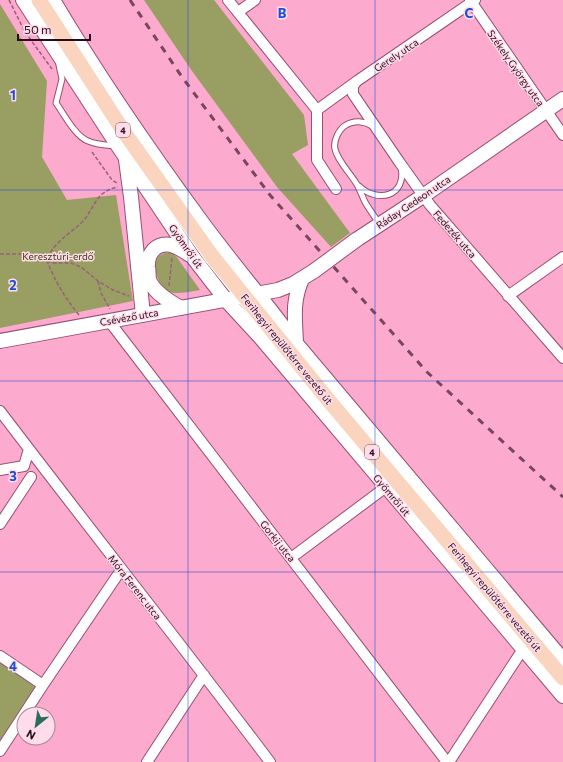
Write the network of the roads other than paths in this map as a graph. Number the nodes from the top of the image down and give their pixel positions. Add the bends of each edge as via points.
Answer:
1 (23, 0) edge
2 (39, 0) edge
3 (53, 0) edge
4 (228, 0) edge
5 (255, 0) edge
6 (472, 1) edge
7 (238, 12) junction
8 (58, 54) junction
9 (357, 81) junction
10 (563, 99) edge
11 (317, 110) junction
12 (546, 111) junction
13 (375, 127) junction
14 (563, 135) edge
15 (122, 151) junction
16 (400, 163) junction
17 (357, 184) junction
18 (336, 188) dead end
19 (423, 196) junction
20 (380, 225) junction
21 (228, 254) junction
22 (192, 256) junction
23 (563, 257) edge
24 (205, 274) junction
25 (308, 275) junction
26 (259, 294) junction
27 (508, 296) junction
28 (226, 300) junction
29 (181, 308) junction
30 (142, 315) junction
31 (111, 316) junction
32 (267, 336) junction
33 (0, 341) edge
34 (295, 342) junction
35 (563, 358) edge
36 (0, 411) edge
37 (29, 449) junction
38 (24, 466) junction
39 (0, 470) edge
40 (31, 477) junction
41 (50, 477) junction
42 (386, 487) junction
43 (0, 524) edge
44 (291, 558) junction
45 (121, 570) junction
46 (523, 649) junction
47 (0, 656) edge
48 (563, 660) edge
49 (204, 675) junction
50 (563, 678) edge
51 (43, 685) junction
52 (563, 696) edge
53 (0, 751) edge
54 (147, 762) edge
55 (270, 762) edge
56 (448, 762) edge

1 - 8 street, Gyömrői út
2 - 32 main road, Ferihegyi repülőtérre vezető út / 4, bridge via 124,132
3 - 21 street via 133,125 202,223
4 - 7 street
5 - 7 street
6 - 9 street, Gerely utca
6 - 12 street, Székely György utca
7 - 11 street
8 - 15 street, Gyömrői út
8 - 15 lane via 62,79 56,103 77,132 87,141
9 - 11 street, Gerely utca
9 - 13 street, Fedezék utca via 353,86 353,94
10 - 12 street, Ráday Gedeon utca
11 - 18 street via 317,160
12 - 14 street, Székely György utca
12 - 19 street, Ráday Gedeon utca
13 - 16 street, Fedezék utca
13 - 17 lane via 368,123 352,122 344,126 335,140 334,148
15 - 22 street, Gyömrői út
15 - 30 street, Gyömrői út via 131,197
16 - 17 lane via 400,184 390,194 381,197 373,195
16 - 19 street, Fedezék utca
17 - 20 lane
19 - 20 street, Ráday Gedeon utca
19 - 27 street, Fedezék utca
20 - 25 street, Ráday Gedeon utca, bridge
21 - 24 street via 231,268 226,278 214,278
21 - 26 street
22 - 24 street, Gyömrői út
22 - 29 street via 182,249 165,245 154,249 148,256 151,284
23 - 27 street
24 - 28 street, Gyömrői út
25 - 26 street, Ráday Gedeon utca via 284,288
25 - 34 street via 298,290 295,303
26 - 28 street, Csévéző utca
26 - 34 street
27 - 35 street, Fedezék utca
28 - 29 street, Csévéző utca
28 - 32 street, Gyömrői út
29 - 30 street, Csévéző utca
30 - 31 street, Csévéző utca
31 - 33 street, Csévéző utca
31 - 44 street, Gorkij utca
32 - 34 street via 256,330 262,320 270,320
32 - 42 street, Gyömrői út
32 - 50 main road, Ferihegyi repülőtérre vezető út / 4 via 330,402
34 - 48 street
36 - 37 street, Móra Ferenc utca
37 - 38 street
37 - 41 street, Móra Ferenc utca
38 - 39 street
38 - 40 street
40 - 41 street
40 - 43 street
41 - 45 street, Móra Ferenc utca
42 - 44 street
42 - 46 street, Gyömrői út
44 - 56 street, Gorkij utca
45 - 49 street, Móra Ferenc utca
45 - 51 street
46 - 52 street, Gyömrői út
46 - 56 street
47 - 51 street
49 - 54 street
49 - 55 street, Móra Ferenc utca
51 - 53 street

